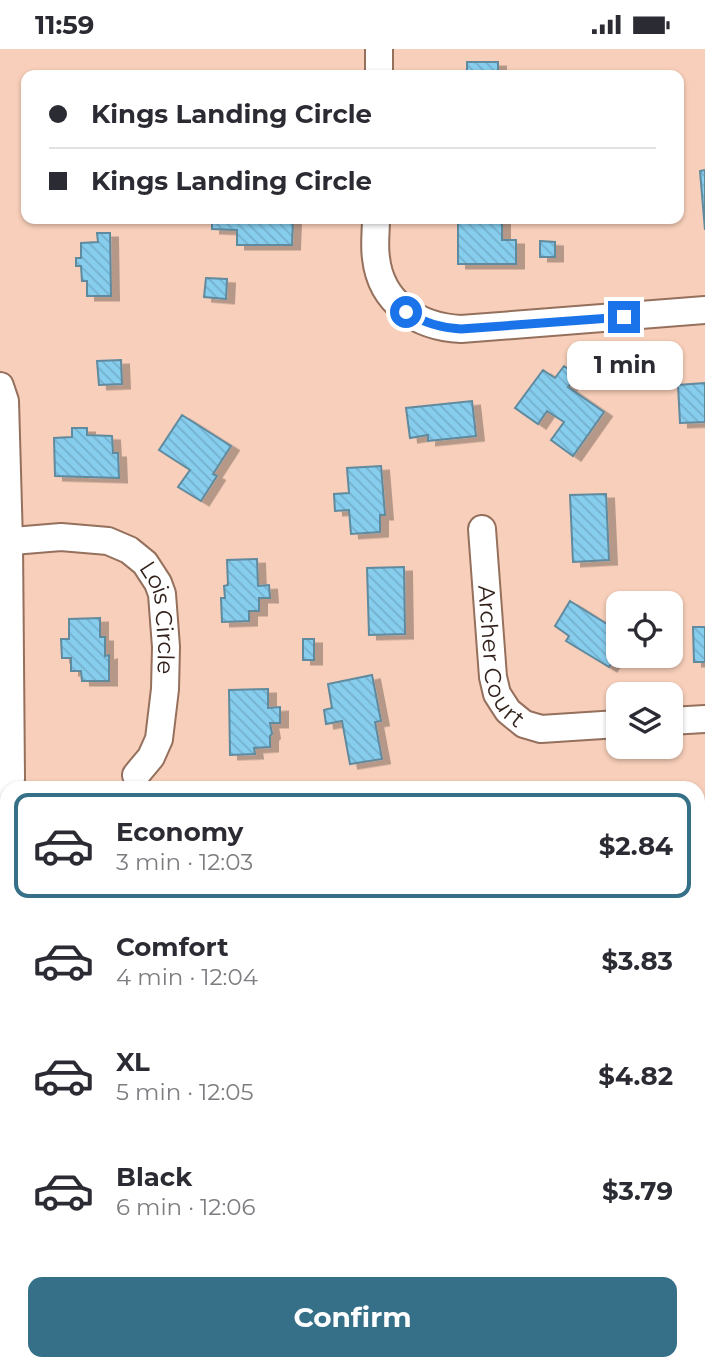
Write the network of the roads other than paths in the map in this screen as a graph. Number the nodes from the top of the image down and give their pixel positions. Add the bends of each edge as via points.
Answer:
1 (379, 49) edge
2 (379, 70) edge
3 (376, 224) edge
4 (705, 310) edge
5 (0, 386) edge
6 (482, 529) dead end
7 (5, 542) edge
8 (705, 719) edge
9 (683, 720) edge
10 (606, 725) edge
11 (136, 775) dead end
12 (10, 781) edge

1 - 2 street
3 - 4 street via 376,258 391,296 406,312 444,328
5 - 7 street via 5,401
6 - 10 street, Archer Court via 497,694 524,724 541,729
7 - 11 street, Lois Circle via 61,537 108,541 130,550 158,583 166,689 159,739
7 - 12 street
8 - 9 street

